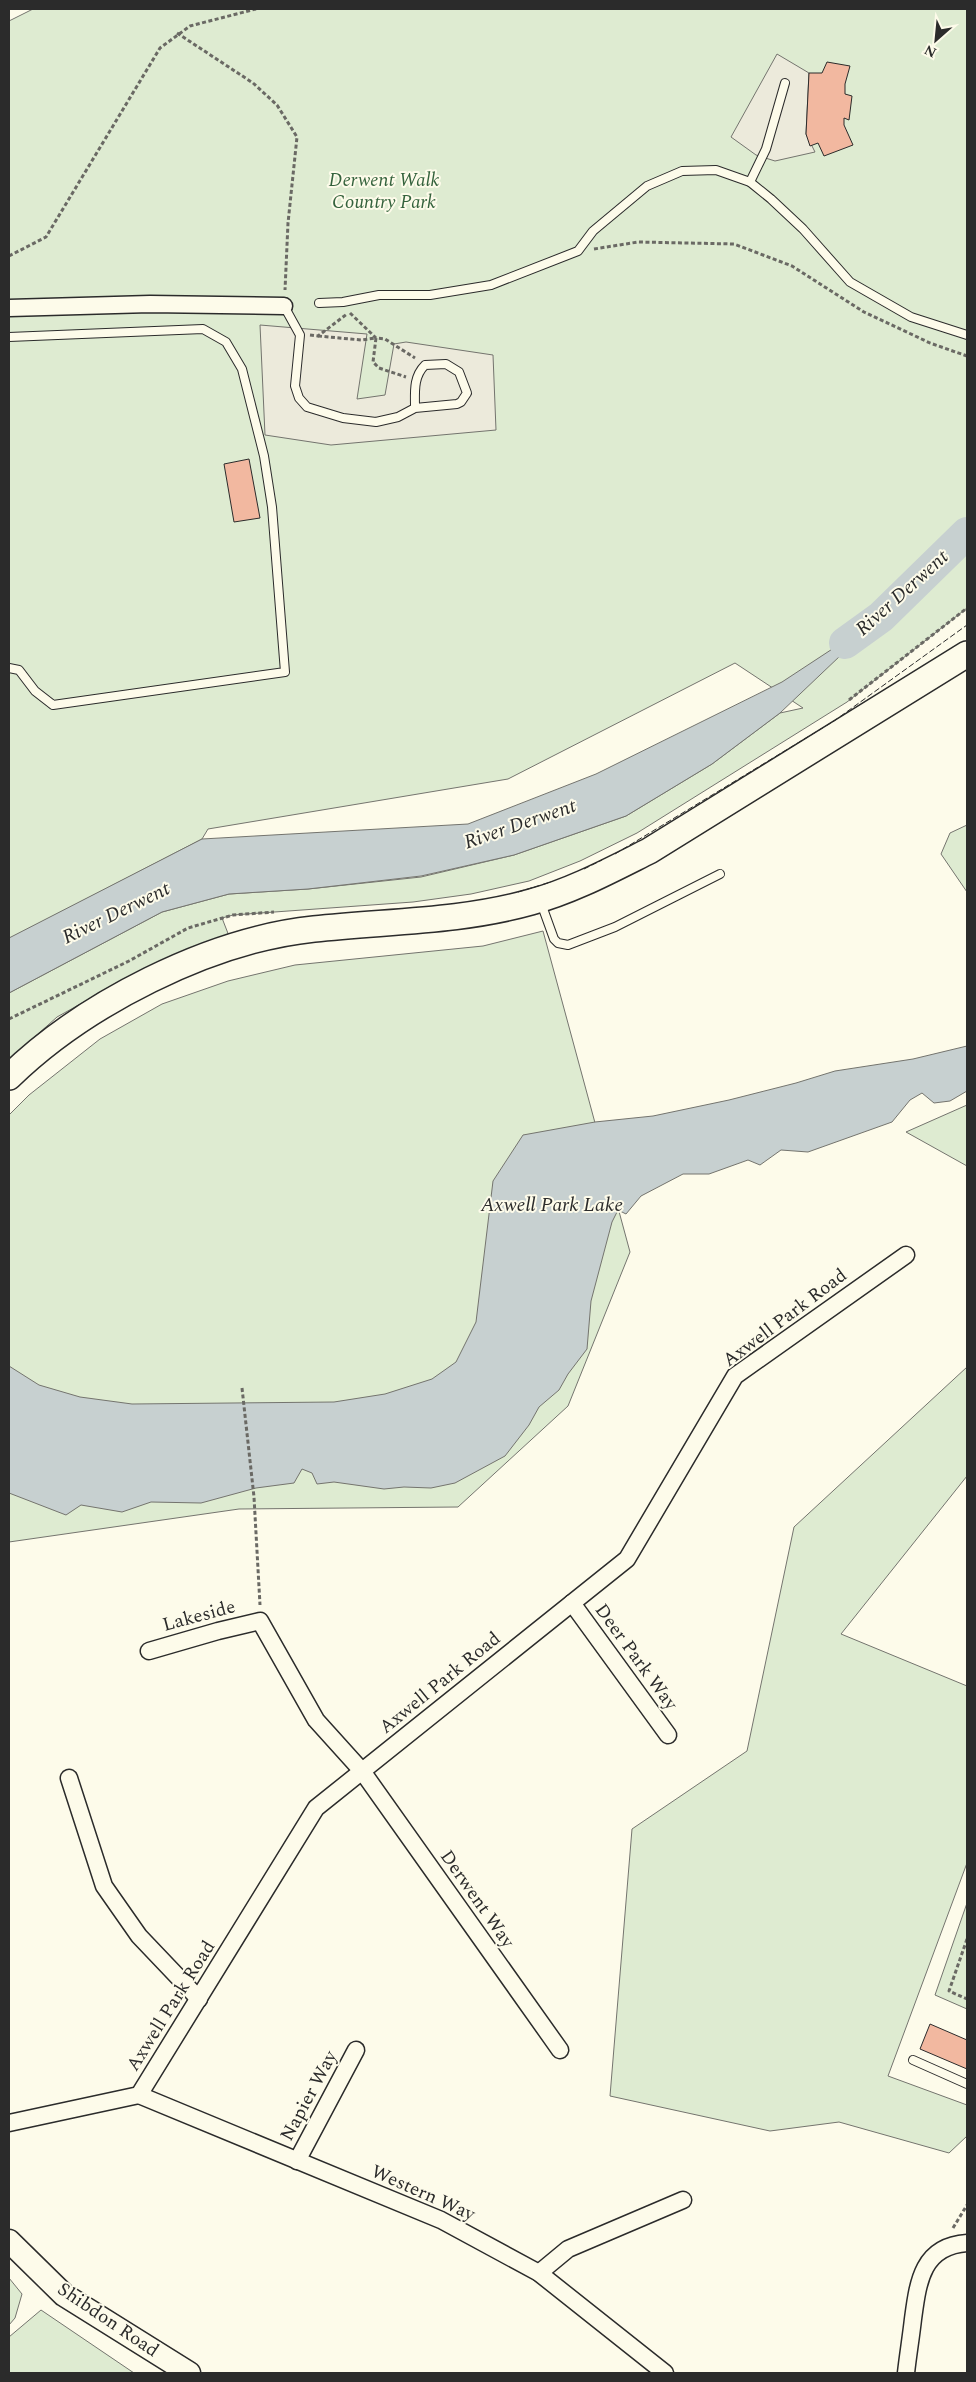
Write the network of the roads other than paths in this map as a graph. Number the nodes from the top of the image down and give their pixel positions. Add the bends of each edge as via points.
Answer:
1 (785, 83) dead end
2 (750, 182) junction
3 (319, 303) dead end
4 (284, 306) joint
5 (9, 308) edge
6 (967, 335) edge
7 (9, 338) edge
8 (415, 408) junction
9 (967, 654) edge
10 (9, 668) edge
11 (720, 874) dead end
12 (540, 899) junction
13 (9, 1077) edge
14 (906, 1255) dead end
15 (572, 1603) junction
16 (260, 1621) joint
17 (149, 1651) dead end
18 (668, 1735) dead end
19 (362, 1771) junction
20 (69, 1778) dead end
21 (199, 1999) junction
22 (356, 2050) dead end
23 (560, 2050) dead end
24 (913, 2060) dead end
25 (967, 2084) edge
26 (139, 2095) junction
27 (9, 2123) edge
28 (297, 2161) junction
29 (683, 2200) dead end
30 (9, 2241) edge
31 (967, 2243) edge
32 (539, 2273) junction
33 (189, 2373) edge
34 (665, 2373) edge
35 (906, 2373) edge

1 - 2 lane via 766,149
2 - 3 lane via 716,170 682,171 647,186 593,231 578,251 491,285 430,295 379,295
2 - 6 lane via 803,229 850,282 911,317
4 - 5 street via 150,304
4 - 8 lane via 300,335 295,386 298,398 307,407 343,418 376,422 398,417
7 - 10 lane via 203,329 226,342 242,369 264,456 272,507 286,672 53,705 35,691 19,670
8 - 8 lane via 462,402 466,393 459,372 436,363 425,365 416,380
9 - 12 main road via 649,850 596,877
11 - 12 lane via 615,927 568,945 554,939
12 - 13 main road via 452,919 288,932 215,953 142,985 90,1014 46,1045
14 - 15 street, Axwell Park Road via 735,1376 627,1559
15 - 18 street, Deer Park Way
15 - 19 street, Axwell Park Road
16 - 17 street, Lakeside
16 - 19 street, Derwent Way via 316,1720
19 - 21 street, Axwell Park Road via 316,1808
19 - 23 street, Derwent Way
20 - 21 street via 104,1886 139,1936
21 - 26 street, Axwell Park Road
22 - 28 street, Napier Way
24 - 25 lane
26 - 27 street, Axwell Park Road
26 - 28 street, Western Way
28 - 32 street, Western Way via 441,2220
29 - 32 street via 568,2249
30 - 33 main road, Shibdon Road via 64,2295
31 - 35 street via 942,2250 930,2260 922,2274
32 - 34 street, Western Way

